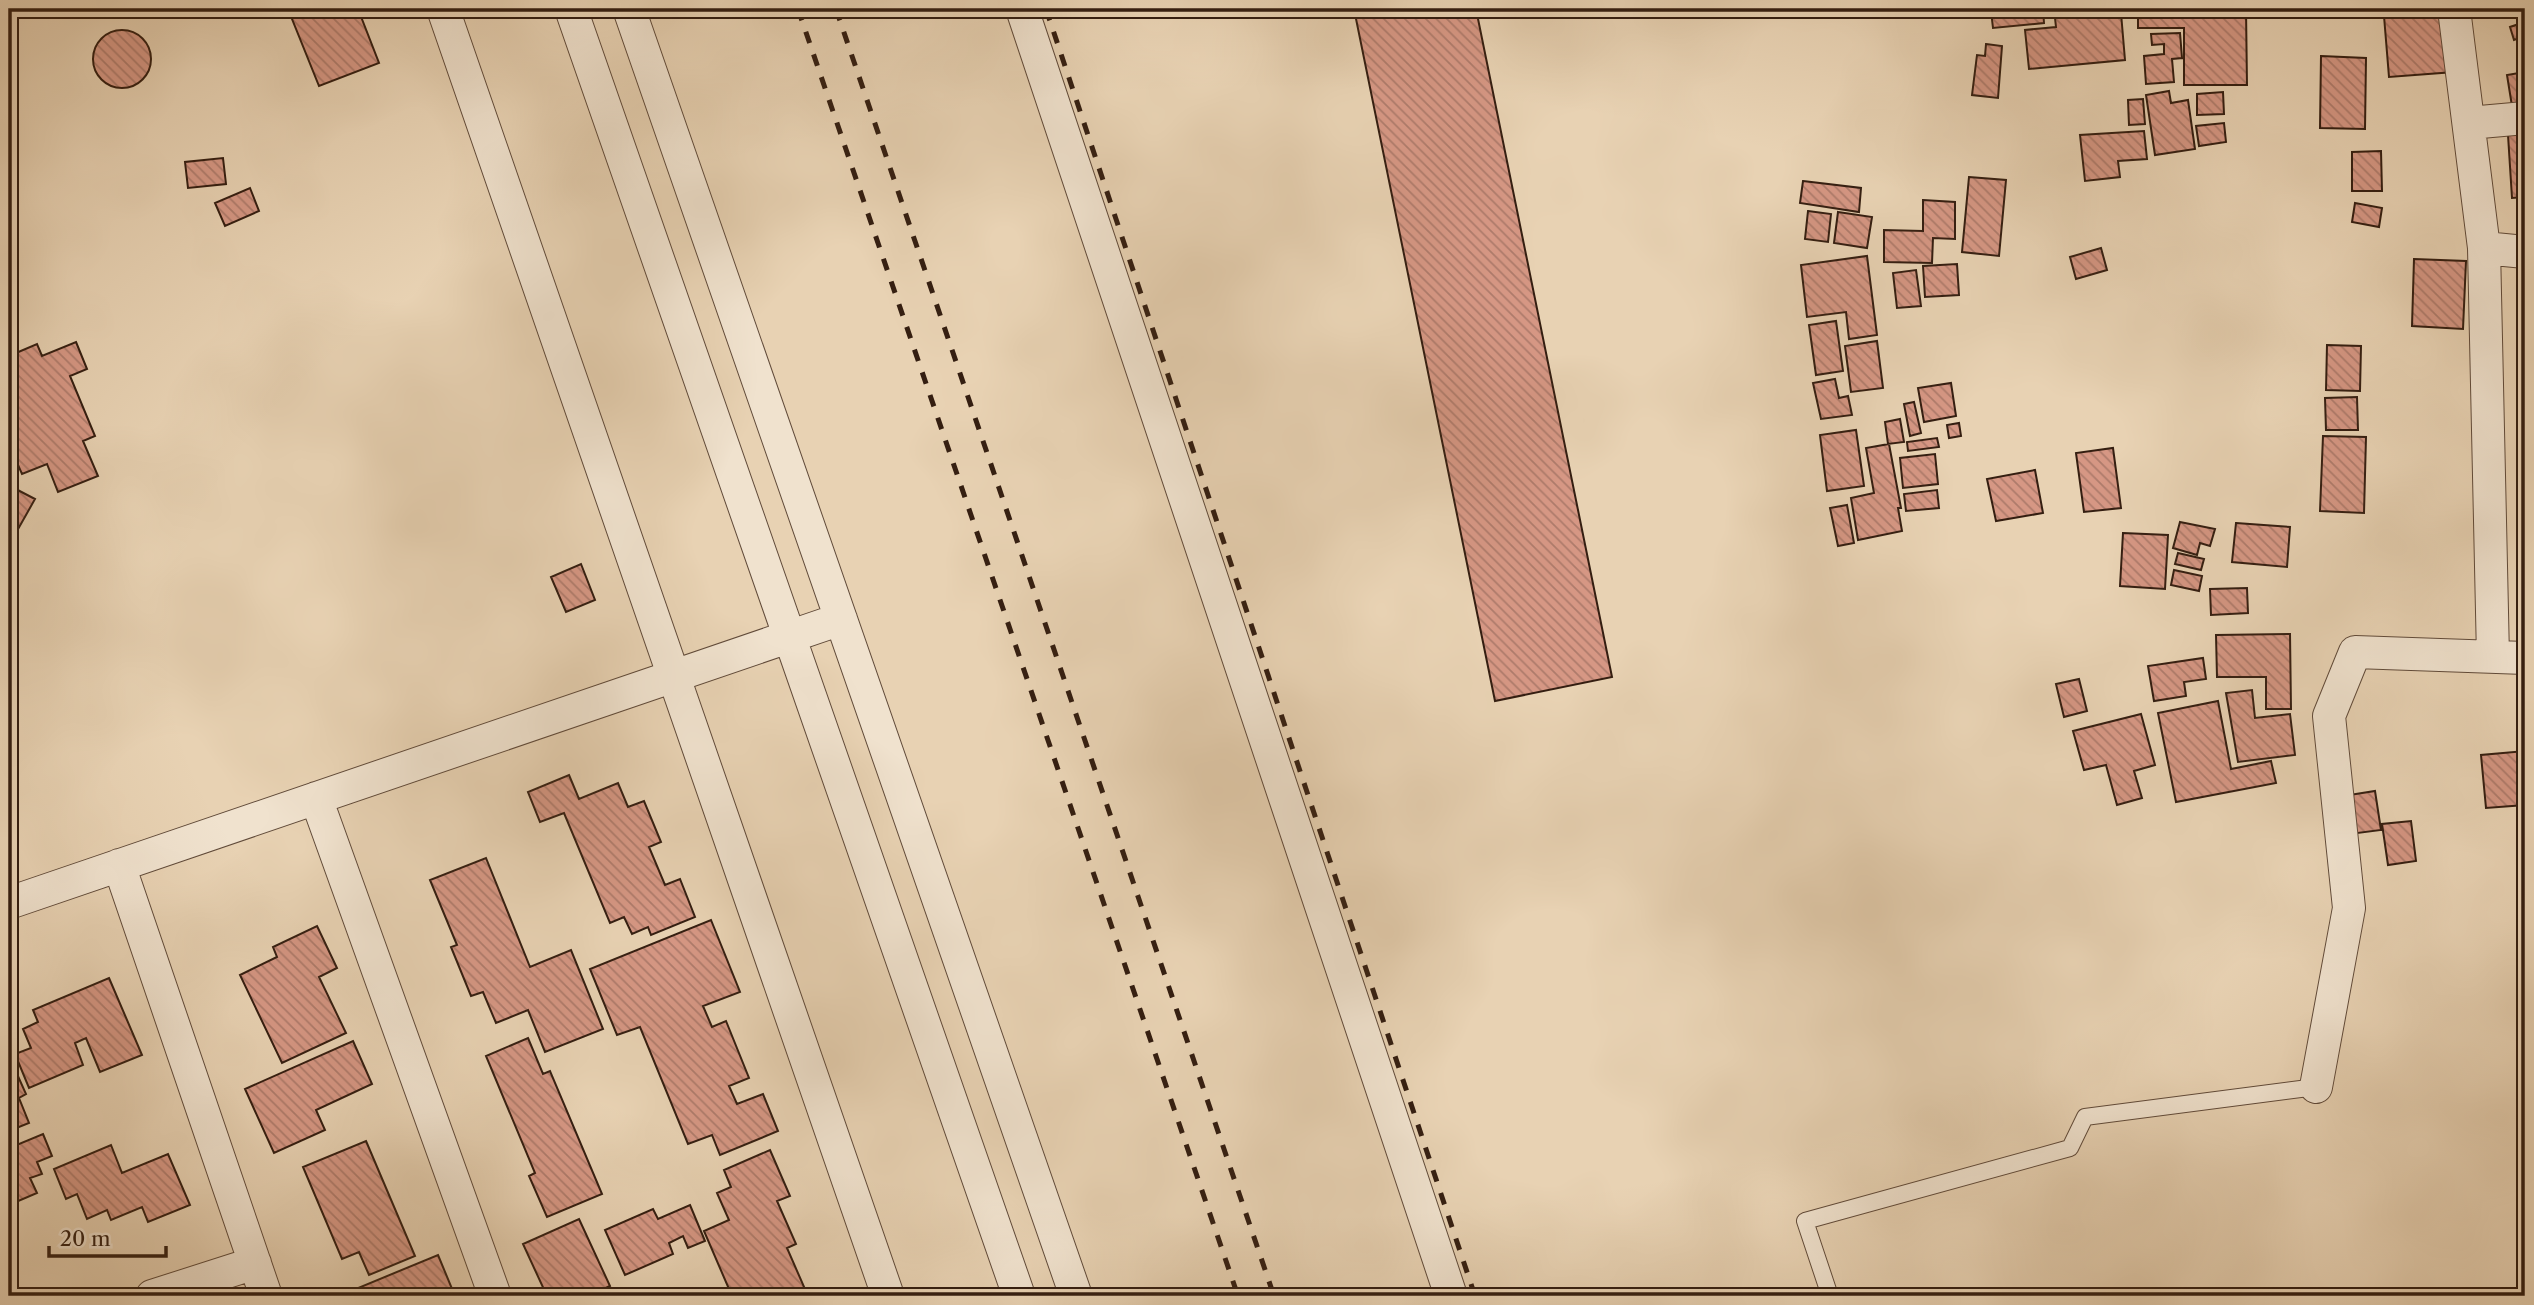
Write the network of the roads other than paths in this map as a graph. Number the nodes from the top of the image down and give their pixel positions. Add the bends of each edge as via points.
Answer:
1 (443, 9) edge
2 (571, 9) edge
3 (629, 9) edge
4 (1022, 9) edge
5 (2454, 9) edge
6 (2525, 118) edge
7 (2469, 123) junction
8 (2484, 248) junction
9 (2525, 252) edge
10 (841, 619) junction
11 (790, 637) junction
12 (2493, 657) junction
13 (2525, 658) edge
14 (674, 677) junction
15 (316, 798) junction
16 (119, 865) junction
17 (9, 903) edge
18 (2316, 1087) joint
19 (255, 1262) junction
20 (152, 1296) edge
21 (266, 1296) edge
22 (495, 1296) edge
23 (888, 1296) edge
24 (1019, 1296) edge
25 (1076, 1296) edge
26 (1451, 1296) edge
27 (1830, 1296) edge

1 - 14 street
2 - 11 street
3 - 10 street
4 - 26 street
5 - 7 street
6 - 7 street
7 - 8 street
8 - 9 street
8 - 12 street
10 - 11 street
10 - 25 street
11 - 14 street
11 - 24 street
12 - 13 street
12 - 18 street via 2355,652 2329,716 2349,908
14 - 15 street
14 - 23 street
15 - 16 street
15 - 22 street
16 - 17 street
16 - 19 street
18 - 27 lane via 2085,1117 2070,1148 1805,1221
19 - 20 street
19 - 21 street

